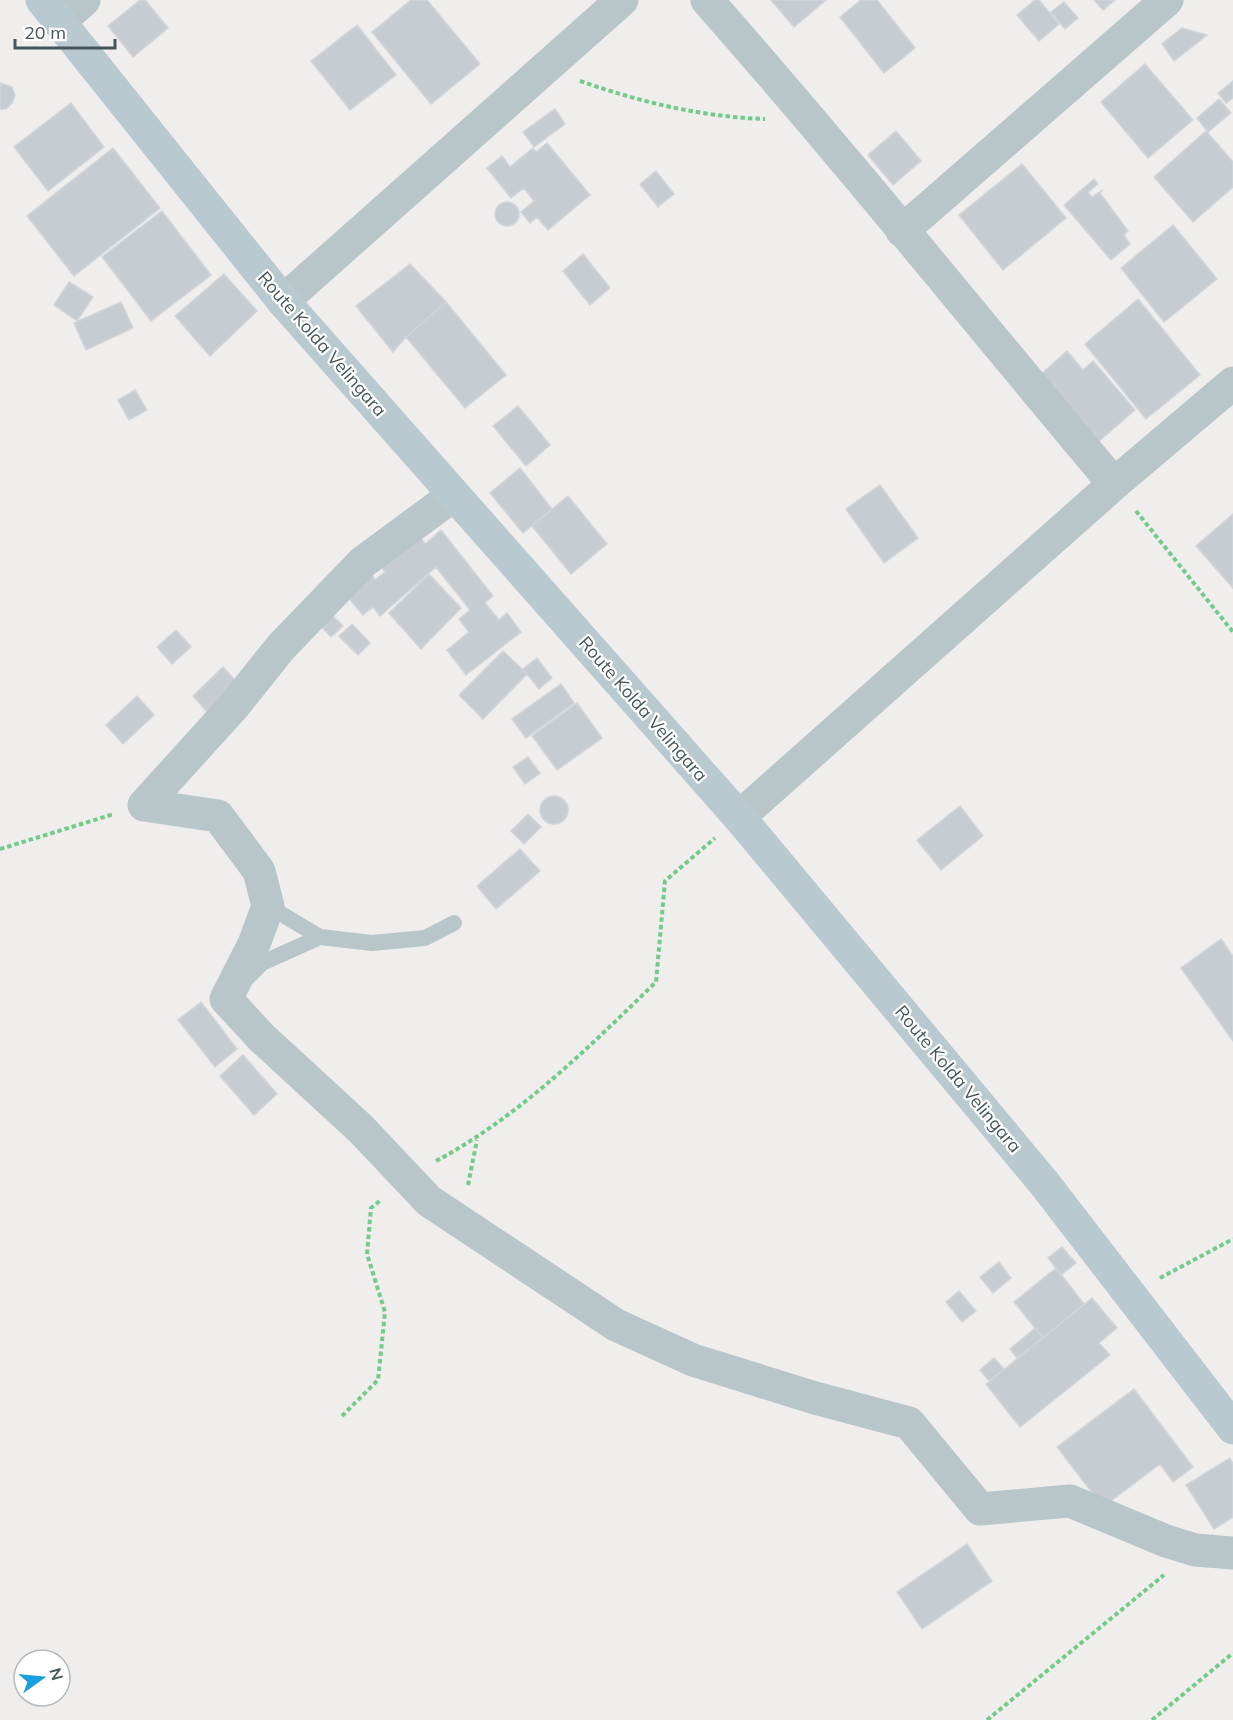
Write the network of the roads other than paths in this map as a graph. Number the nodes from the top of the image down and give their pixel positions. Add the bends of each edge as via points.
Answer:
1 (84, 0) edge
2 (622, 0) edge
3 (706, 0) edge
4 (1167, 0) edge
5 (50, 11) edge
6 (902, 231) junction
7 (283, 301) junction
8 (1233, 383) edge
9 (1114, 484) junction
10 (454, 495) junction
11 (739, 817) junction
12 (268, 906) junction
13 (454, 923) dead end
14 (320, 937) junction
15 (226, 999) junction
16 (1233, 1428) edge
17 (1233, 1553) edge

1 - 5 street
2 - 7 street
3 - 6 street via 814,121
4 - 6 street
5 - 7 main road, Route Kolda Velingara
6 - 9 street
7 - 10 main road, Route Kolda Velingara
8 - 9 street
9 - 11 street
10 - 11 main road, Route Kolda Velingara
10 - 12 street via 363,562 281,647 144,805 218,816 259,871
11 - 16 main road, Route Kolda Velingara via 1044,1182
12 - 14 lane
12 - 15 street
13 - 14 lane via 425,938 372,943
14 - 15 lane via 262,963
15 - 17 street via 262,1038 361,1129 429,1201 616,1325 693,1360 909,1423 980,1509 1070,1501 1195,1550

